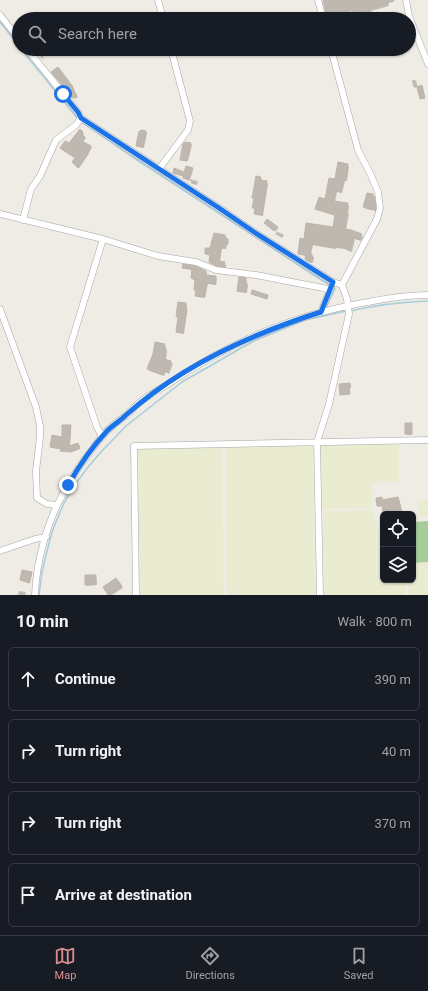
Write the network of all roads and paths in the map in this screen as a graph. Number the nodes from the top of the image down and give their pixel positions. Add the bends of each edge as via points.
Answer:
1 (158, 0) edge
2 (318, 0) edge
3 (406, 0) edge
4 (161, 12) edge
5 (321, 12) edge
6 (408, 12) edge
7 (0, 15) edge
8 (12, 30) edge
9 (416, 34) edge
10 (33, 56) edge
11 (173, 56) edge
12 (333, 56) edge
13 (428, 64) edge
14 (81, 118) junction
15 (159, 169) junction
16 (0, 214) edge
17 (23, 220) junction
18 (102, 238) junction
19 (333, 282) junction
20 (342, 285) junction
21 (330, 290) junction
22 (428, 295) edge
23 (0, 309) edge
24 (349, 309) junction
25 (321, 312) junction
26 (102, 437) junction
27 (428, 440) edge
28 (318, 442) junction
29 (57, 505) junction
30 (46, 537) junction
31 (0, 551) edge
32 (35, 595) edge
33 (136, 595) edge
34 (320, 595) edge

1 - 4 street
2 - 5 street
3 - 6 street
7 - 8 street
9 - 13 street
10 - 14 street
11 - 15 street via 190,121 188,130
12 - 20 street via 358,150 374,181 380,202 377,219
14 - 15 street
14 - 17 street via 56,140 40,176 31,189
15 - 19 street
16 - 17 street
17 - 18 street
18 - 21 street via 158,256 196,262 216,270
18 - 26 street via 70,347
19 - 20 street
19 - 21 street
20 - 24 street
21 - 25 street
22 - 24 street via 392,297
23 - 29 street via 39,421 37,498 47,504
24 - 25 street
24 - 28 street via 329,404
25 - 26 street via 248,339 209,358 138,404
26 - 29 street via 75,473
27 - 28 street
28 - 33 street via 134,446
28 - 34 street
29 - 30 street
30 - 31 street
30 - 32 street via 37,570

